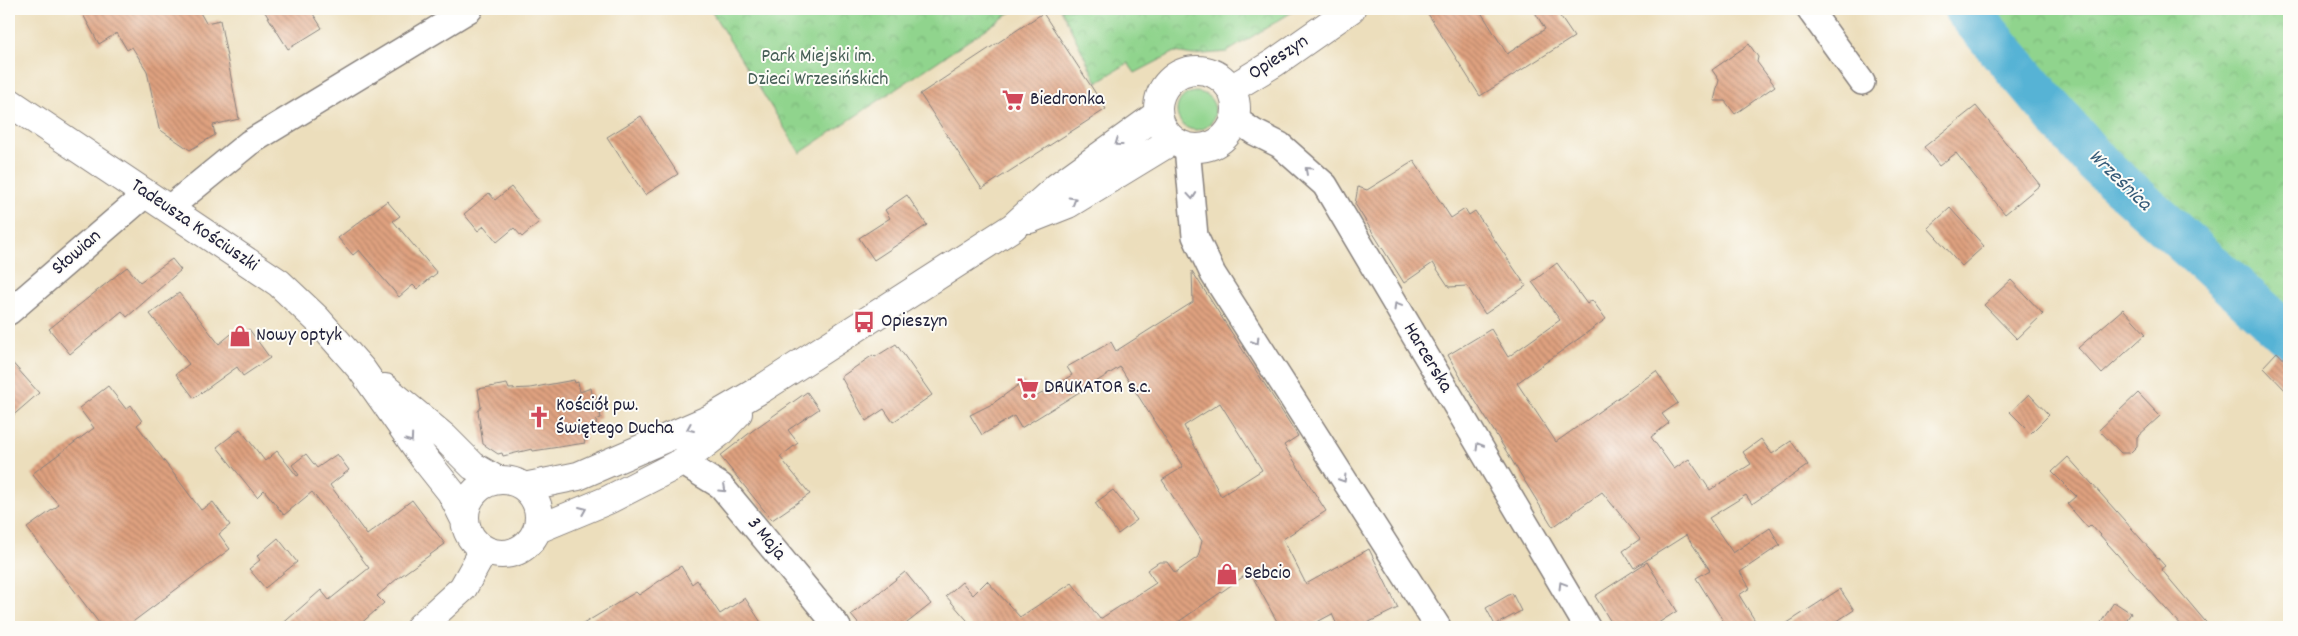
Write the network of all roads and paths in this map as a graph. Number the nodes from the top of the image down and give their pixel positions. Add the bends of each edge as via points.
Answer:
1 (470, 9) edge
2 (1351, 9) edge
3 (1809, 9) edge
4 (1862, 82) dead end
5 (1231, 89) junction
6 (9, 102) edge
7 (1158, 114) junction
8 (1235, 119) junction
9 (1180, 144) junction
10 (146, 194) junction
11 (168, 209) junction
12 (1013, 227) junction
13 (9, 312) edge
14 (362, 370) junction
15 (763, 388) junction
16 (682, 462) junction
17 (498, 480) junction
18 (524, 487) junction
19 (465, 520) junction
20 (538, 529) junction
21 (484, 550) junction
22 (420, 627) edge
23 (838, 627) edge
24 (1438, 627) edge
25 (1587, 627) edge

1 - 11 street via 249,143
2 - 5 street, Opieszyn
3 - 4 street
5 - 7 street via 1221,77 1207,70 1177,74 1165,85 1158,99
5 - 8 street via 1236,104
6 - 10 street, Tadeusza Kościuszki
7 - 9 street via 1163,129
7 -> 12 street via 1056,186
8 - 9 street via 1228,133 1217,143 1203,148
25 -> 8 street, Harcerska via 1325,186 1280,145
12 -> 9 street via 1068,204
9 -> 24 street via 1195,236 1213,274
10 - 11 street, Tadeusza Kościuszki
10 - 13 street, Słowian
11 - 14 street, Tadeusza Kościuszki via 279,283 317,319
12 - 15 street
14 - 17 street, Tadeusza Kościuszki via 422,418 473,466
14 -> 19 street, Tadeusza Kościuszki via 451,492
15 - 16 street via 718,434
15 -> 18 street via 710,419 578,476
20 -> 16 street via 608,500
16 -> 23 street, 3 Maja via 721,486
17 - 18 street via 516,482
17 - 19 street via 480,487 473,494
18 - 20 street via 540,510
19 - 21 street via 470,537
20 - 21 street via 534,538 520,551 502,555
21 - 22 street via 463,588

